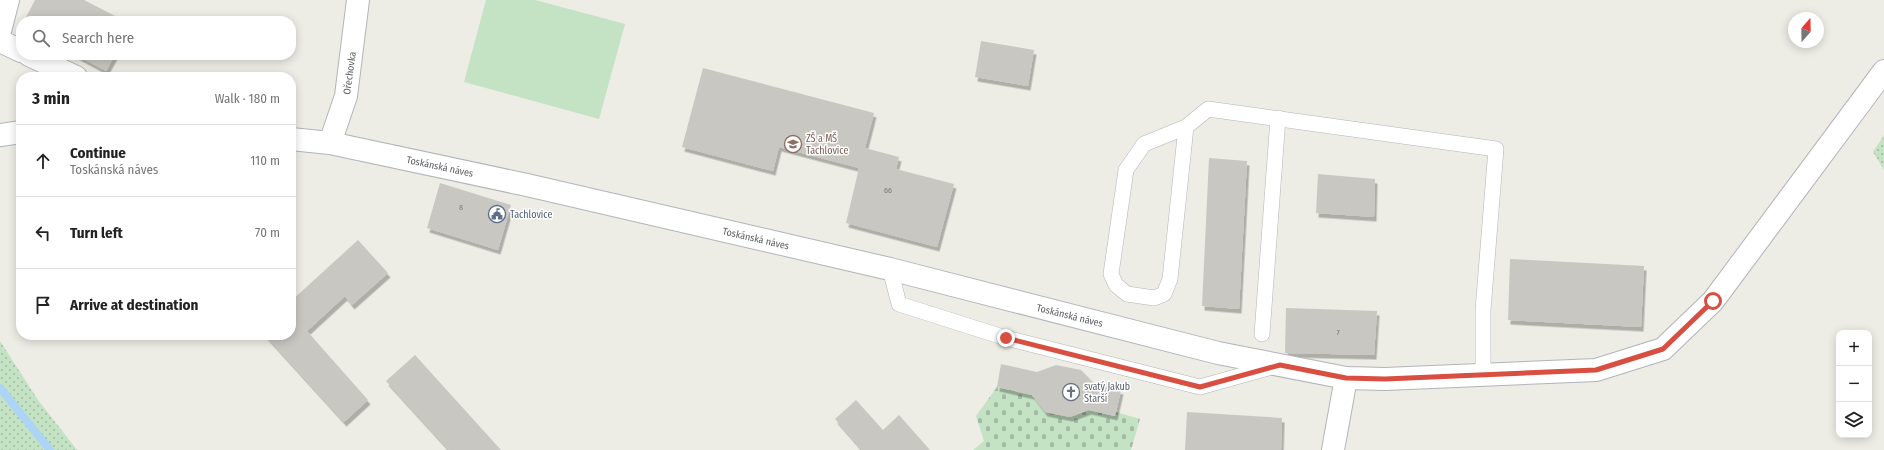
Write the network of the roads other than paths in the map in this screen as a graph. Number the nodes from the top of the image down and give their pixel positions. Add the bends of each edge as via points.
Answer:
1 (8, 0) edge
2 (358, 0) edge
3 (0, 31) edge
4 (0, 41) edge
5 (16, 49) edge
6 (40, 60) edge
7 (1884, 71) edge
8 (66, 72) edge
9 (1278, 118) junction
10 (1186, 127) junction
11 (16, 133) edge
12 (0, 135) edge
13 (296, 140) edge
14 (330, 143) junction
15 (890, 269) junction
16 (1262, 334) dead end
17 (1280, 365) junction
18 (1483, 375) junction
19 (1346, 378) junction
20 (1333, 450) edge

1 - 3 street
2 - 14 street, Ořechovka via 346,96
4 - 5 street
6 - 8 street
7 - 18 street, Toskánská náves via 1713,301 1663,349 1596,370
9 - 10 lane via 1208,109
9 - 16 lane
9 - 18 lane via 1496,149 1483,310
10 - 10 lane via 1170,279 1164,294 1154,298 1127,294 1116,285 1111,274 1126,170 1144,144
11 - 12 street
13 - 14 street, Toskánská náves
14 - 15 street, Toskánská náves via 527,184
15 - 17 street, Toskánská náves via 1218,353
15 - 17 lane via 899,304 1006,338 1200,387
17 - 19 street, Toskánská náves
18 - 19 street, Toskánská náves
19 - 20 street

